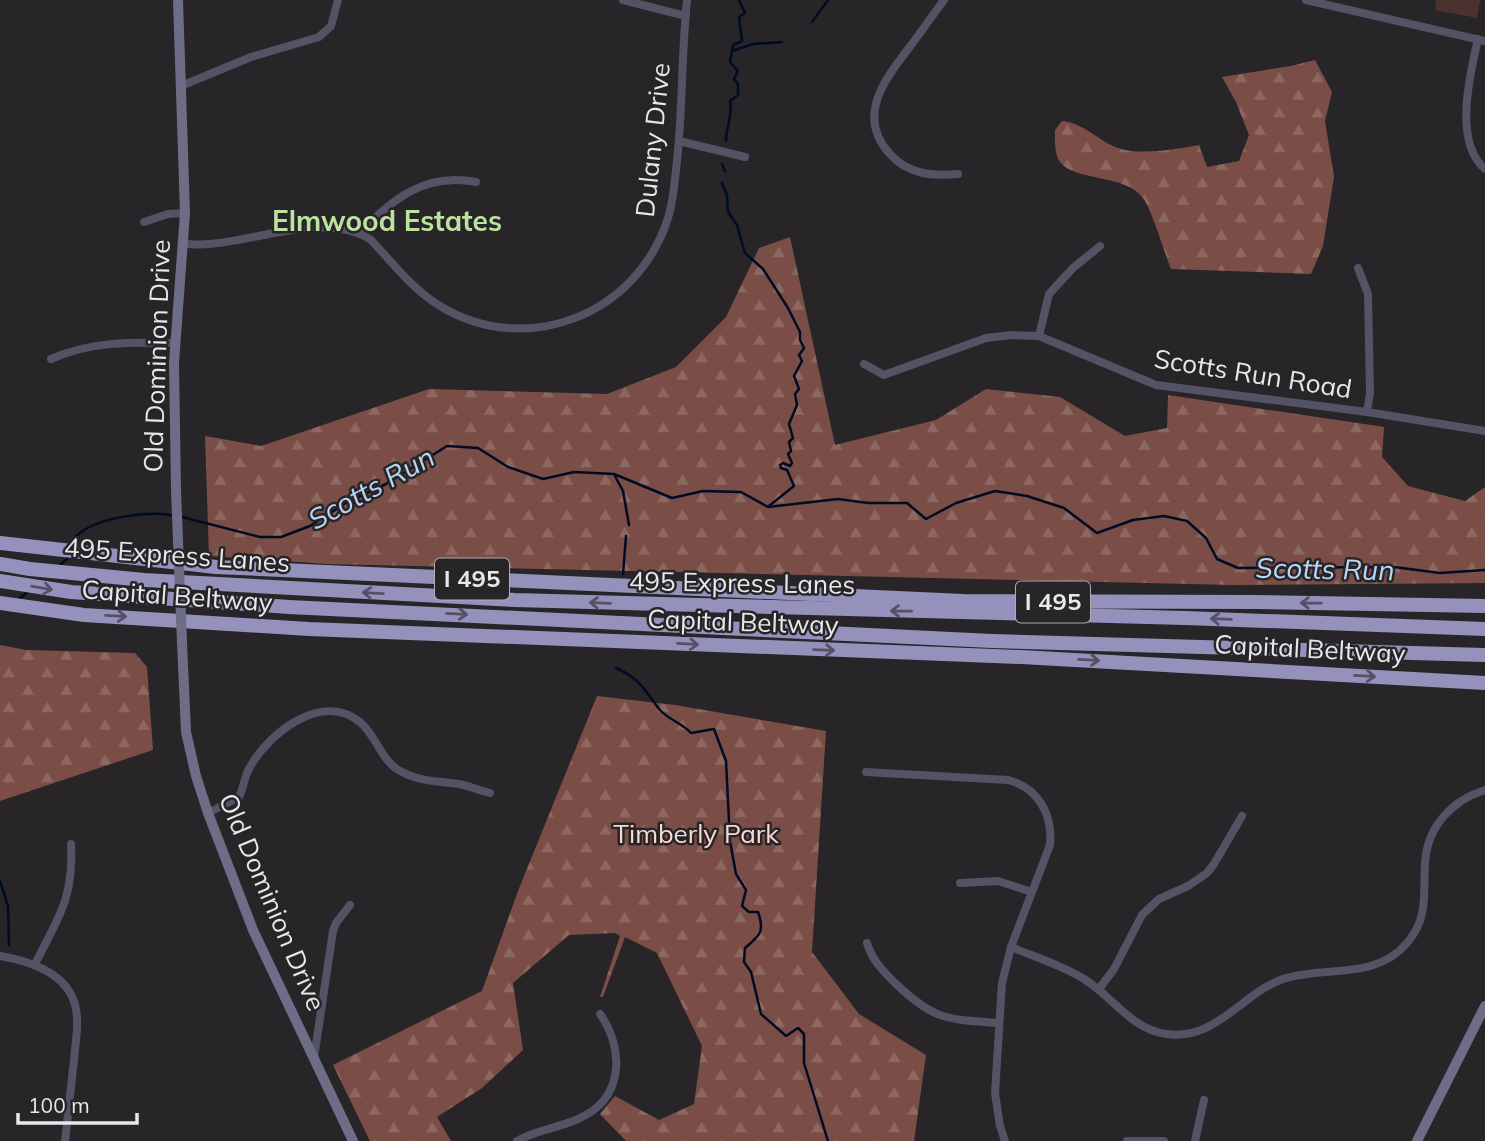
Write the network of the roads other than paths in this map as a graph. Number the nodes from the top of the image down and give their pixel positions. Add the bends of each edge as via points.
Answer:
1 (178, 0) edge
2 (338, 0) edge
3 (623, 0) edge
4 (687, 0) edge
5 (944, 0) edge
6 (1306, 0) edge
7 (686, 16) junction
8 (1482, 40) edge
9 (181, 86) junction
10 (679, 141) junction
11 (745, 157) dead end
12 (1485, 169) edge
13 (958, 174) dead end
14 (476, 182) dead end
15 (185, 212) junction
16 (144, 222) dead end
17 (359, 233) junction
18 (182, 244) junction
19 (1100, 246) dead end
20 (1358, 268) dead end
21 (1039, 336) junction
22 (176, 343) junction
23 (51, 359) dead end
24 (864, 364) dead end
25 (1367, 412) junction
26 (1485, 431) edge
27 (0, 543) edge
28 (0, 564) edge
29 (6, 582) edge
30 (1485, 600) edge
31 (0, 603) edge
32 (1379, 604) junction
33 (1485, 607) edge
34 (1485, 629) edge
35 (1383, 652) junction
36 (1485, 654) edge
37 (1485, 664) edge
38 (1485, 683) edge
39 (866, 772) dead end
40 (1485, 790) edge
41 (490, 793) dead end
42 (208, 813) junction
43 (1242, 816) dead end
44 (71, 844) dead end
45 (960, 883) dead end
46 (1032, 892) junction
47 (350, 905) dead end
48 (867, 943) dead end
49 (1011, 947) junction
50 (0, 956) edge
51 (35, 964) junction
52 (1098, 989) junction
53 (1485, 1006) edge
54 (600, 1014) dead end
55 (999, 1023) junction
56 (314, 1058) junction
57 (1204, 1100) dead end
58 (65, 1141) edge
59 (354, 1141) edge
60 (517, 1141) edge
61 (1005, 1141) edge
62 (1127, 1141) edge
63 (1164, 1141) edge
64 (1195, 1141) edge
65 (1417, 1141) edge

1 - 9 main road, Old Dominion Drive
2 - 9 street via 331,26 320,37 251,57
3 - 7 street
4 - 7 street, Dulany Drive
5 - 13 street via 888,75 877,98 875,118 880,140 904,166 922,174
6 - 8 street
7 - 10 street, Dulany Drive
8 - 12 street via 1469,79 1467,115 1472,149
9 - 15 main road, Old Dominion Drive
10 - 11 street
10 - 17 street, Dulany Drive via 671,205 655,251 621,291 566,322 507,329 472,322 429,299
14 - 17 street via 441,181 411,190
15 - 16 street
15 - 18 main road, Old Dominion Drive
17 - 18 street via 310,228
18 - 22 main road, Old Dominion Drive
19 - 21 street via 1049,294
20 - 25 street via 1368,294
21 - 24 street, Scotts Run Road via 986,338 884,375
21 - 25 street, Scotts Run Road via 1156,385
22 - 23 street via 91,345
22 - 42 main road, Old Dominion Drive, bridge via 173,398 186,732
25 - 26 street, Scotts Run Road
32 -> 27 highway, Capital Beltway / I 495 via 963,601 230,568
34 -> 28 highway, 495 Express Lanes / I 495 via 515,600 91,576
29 -> 35 highway, 495 Express Lanes / I 495 via 71,593 302,607 992,641
30 - 32 highway
31 -> 38 highway, Capital Beltway / I 495 via 48,611 309,629 1021,657
32 - 33 highway, Capital Beltway / I 495
35 - 36 highway, 495 Express Lanes / I 495
35 - 37 highway
39 - 46 street via 1008,780 1026,788 1041,802 1051,833
40 - 52 street via 1451,808 1436,826 1425,860 1426,899 1420,922 1407,944 1387,960 1365,968 1285,979 1213,1026 1190,1034 1165,1034 1143,1026
41 - 42 street via 400,772 361,723 345,714 324,711 302,718 274,736 250,766 239,797
42 - 56 main road, Old Dominion Drive via 247,916
43 - 52 street via 1207,873 1160,899 1142,915 1114,969
44 - 51 street via 65,905
45 - 46 street via 998,881
46 - 49 street
47 - 56 street via 333,931
48 - 55 street via 878,966 928,1011 952,1019
49 - 52 street via 1071,971
49 - 55 street
50 - 51 street
51 - 58 street via 65,985 78,1015
53 - 65 main road
54 - 60 street via 617,1052 617,1071 609,1091 586,1115
55 - 61 street via 996,1100
56 - 59 main road, Old Dominion Drive
57 - 64 street
62 - 63 street

